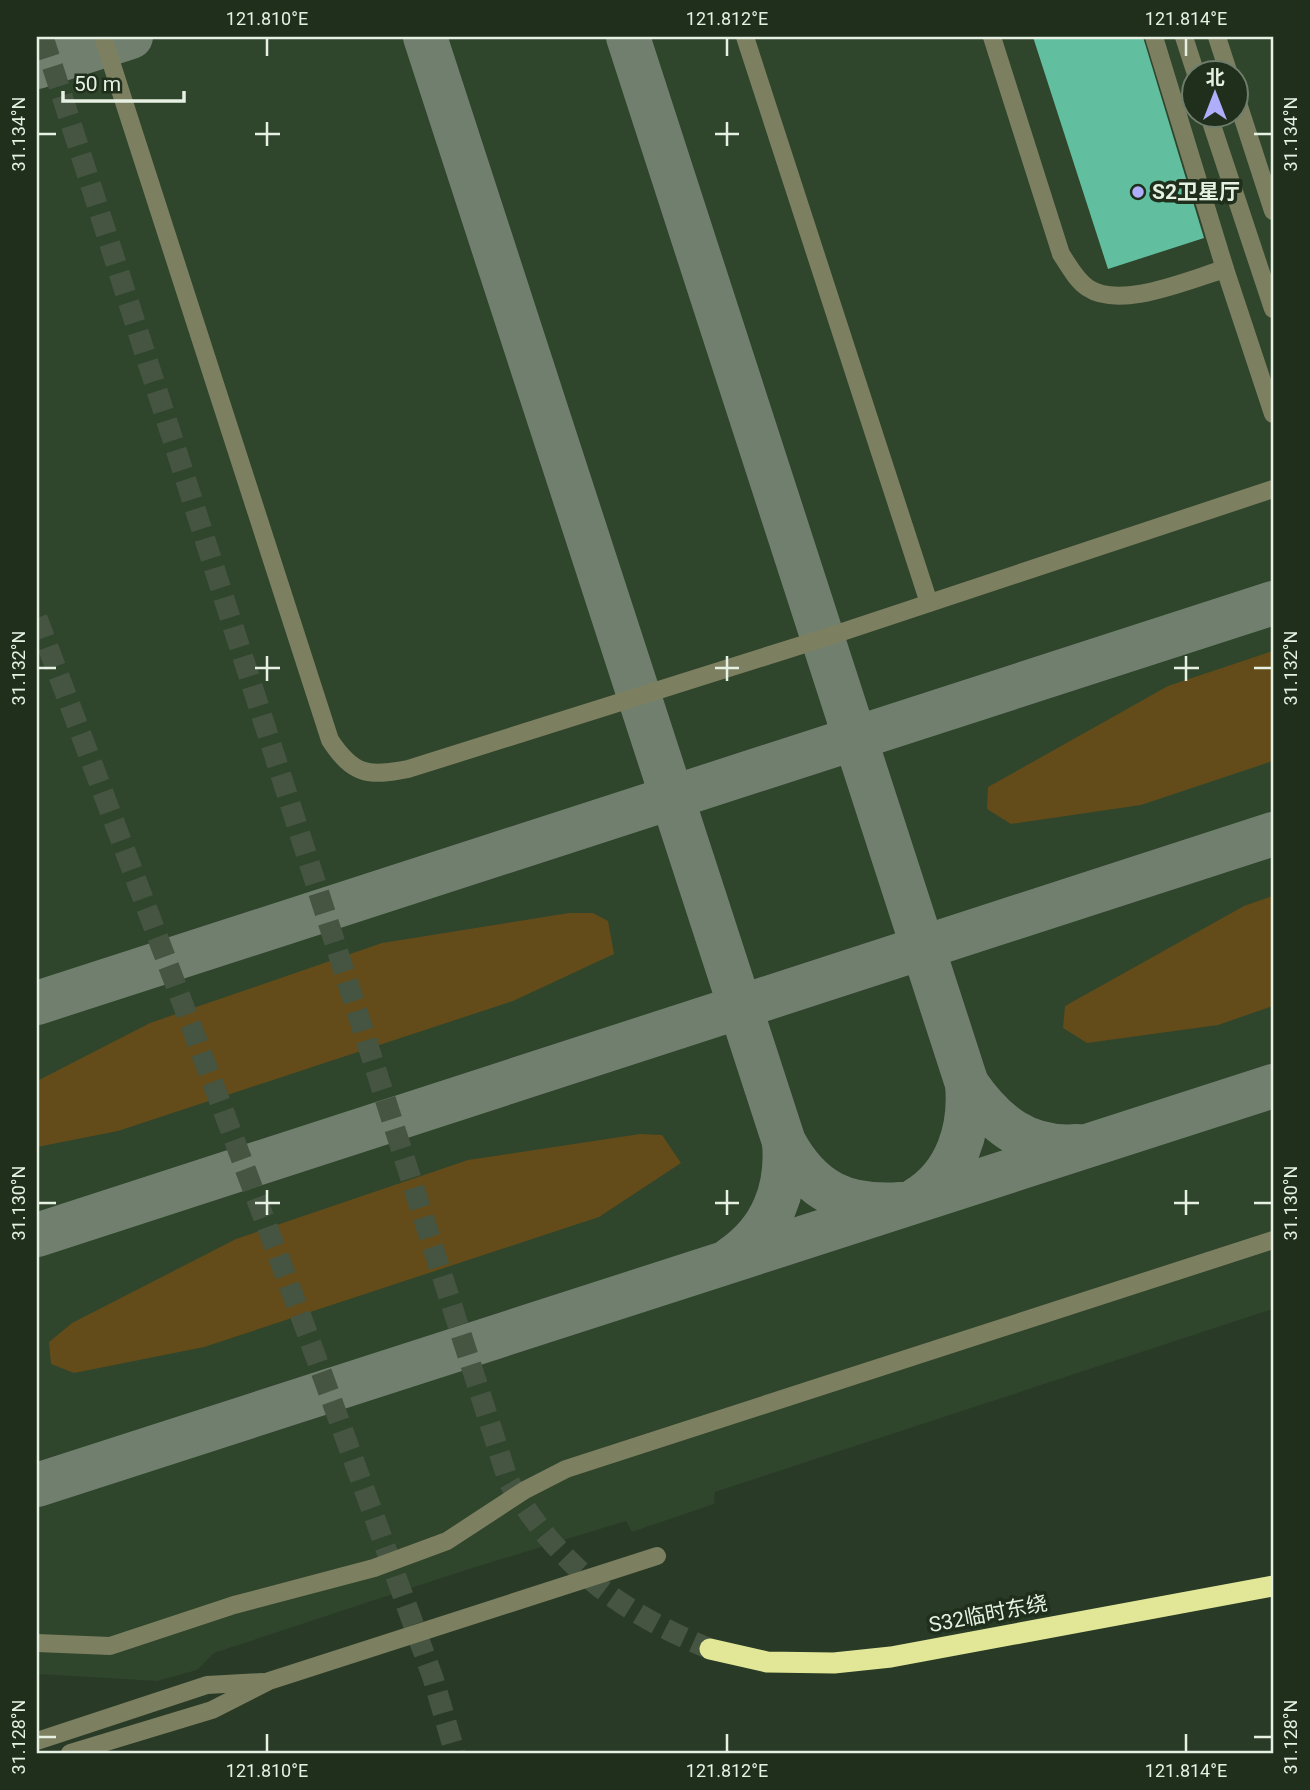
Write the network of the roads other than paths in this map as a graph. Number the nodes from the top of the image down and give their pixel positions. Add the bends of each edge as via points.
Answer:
1 (103, 37) edge
2 (745, 37) edge
3 (992, 37) edge
4 (1154, 37) edge
5 (1184, 37) edge
6 (1217, 37) edge
7 (1191, 60) edge
8 (1224, 60) edge
9 (1214, 130) edge
10 (1247, 130) edge
11 (1273, 211) edge
12 (1224, 269) junction
13 (1273, 309) edge
14 (1273, 414) edge
15 (1273, 489) edge
16 (929, 603) junction
17 (1273, 1240) edge
18 (657, 1556) dead end
19 (1273, 1586) edge
20 (37, 1643) edge
21 (710, 1649) tunnel mouth
22 (268, 1681) junction
23 (37, 1741) edge
24 (70, 1753) edge

1 - 16 lane via 330,740 343,760 361,772 408,769
2 - 16 lane
3 - 12 lane via 1061,254 1082,282 1089,289 1131,297
4 - 12 lane
5 - 7 lane
6 - 8 lane
9 - 13 lane
10 - 11 lane
12 - 14 lane
15 - 16 lane
17 - 20 lane via 576,1465 525,1490 447,1541 374,1568 234,1605 110,1646
18 - 22 lane
19 - 21 highway, S32临时东绕 via 891,1657 834,1663 767,1662
22 - 23 lane via 207,1685
22 - 24 lane via 212,1710

